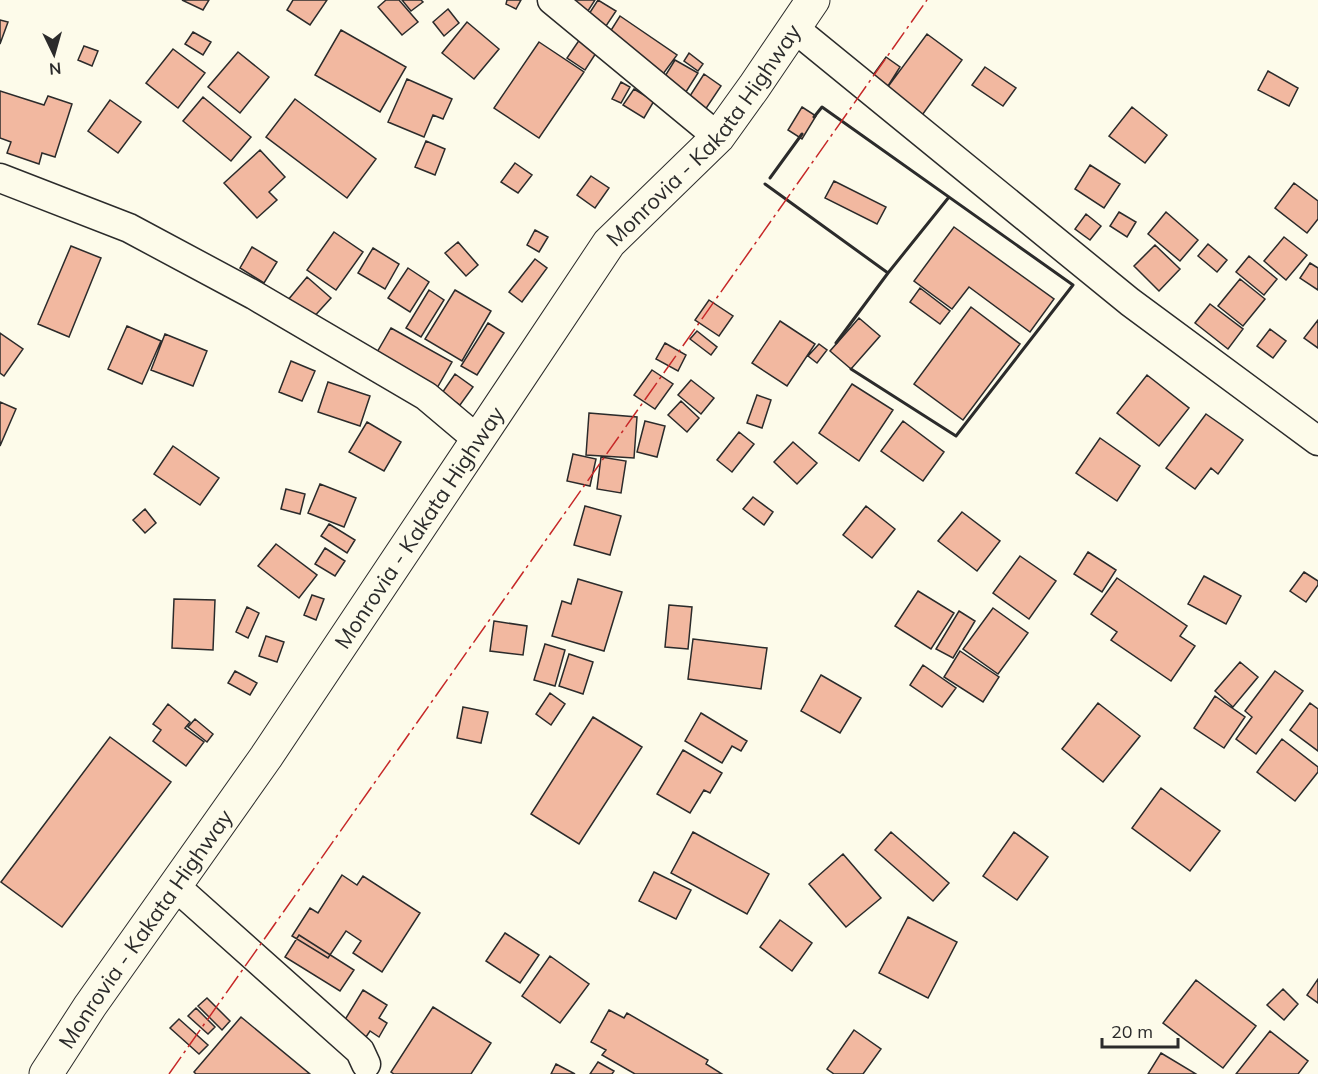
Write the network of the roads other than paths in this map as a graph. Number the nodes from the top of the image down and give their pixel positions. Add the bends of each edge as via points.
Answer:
1 (552, 0) edge
2 (813, 0) edge
3 (794, 28) junction
4 (718, 137) junction
5 (0, 178) edge
6 (477, 439) junction
7 (1318, 441) edge
8 (175, 886) junction
9 (366, 1064) dead end
10 (46, 1074) edge

1 - 4 street
2 - 3 highway, Monrovia - Kakata Highway
3 - 4 highway, Monrovia - Kakata Highway
3 - 7 street via 1130,302
4 - 6 highway, Monrovia - Kakata Highway via 609,243
5 - 6 street via 129,228 254,295 426,396
6 - 8 highway, Monrovia - Kakata Highway via 266,757
8 - 9 street via 360,1051
8 - 10 highway, Monrovia - Kakata Highway

